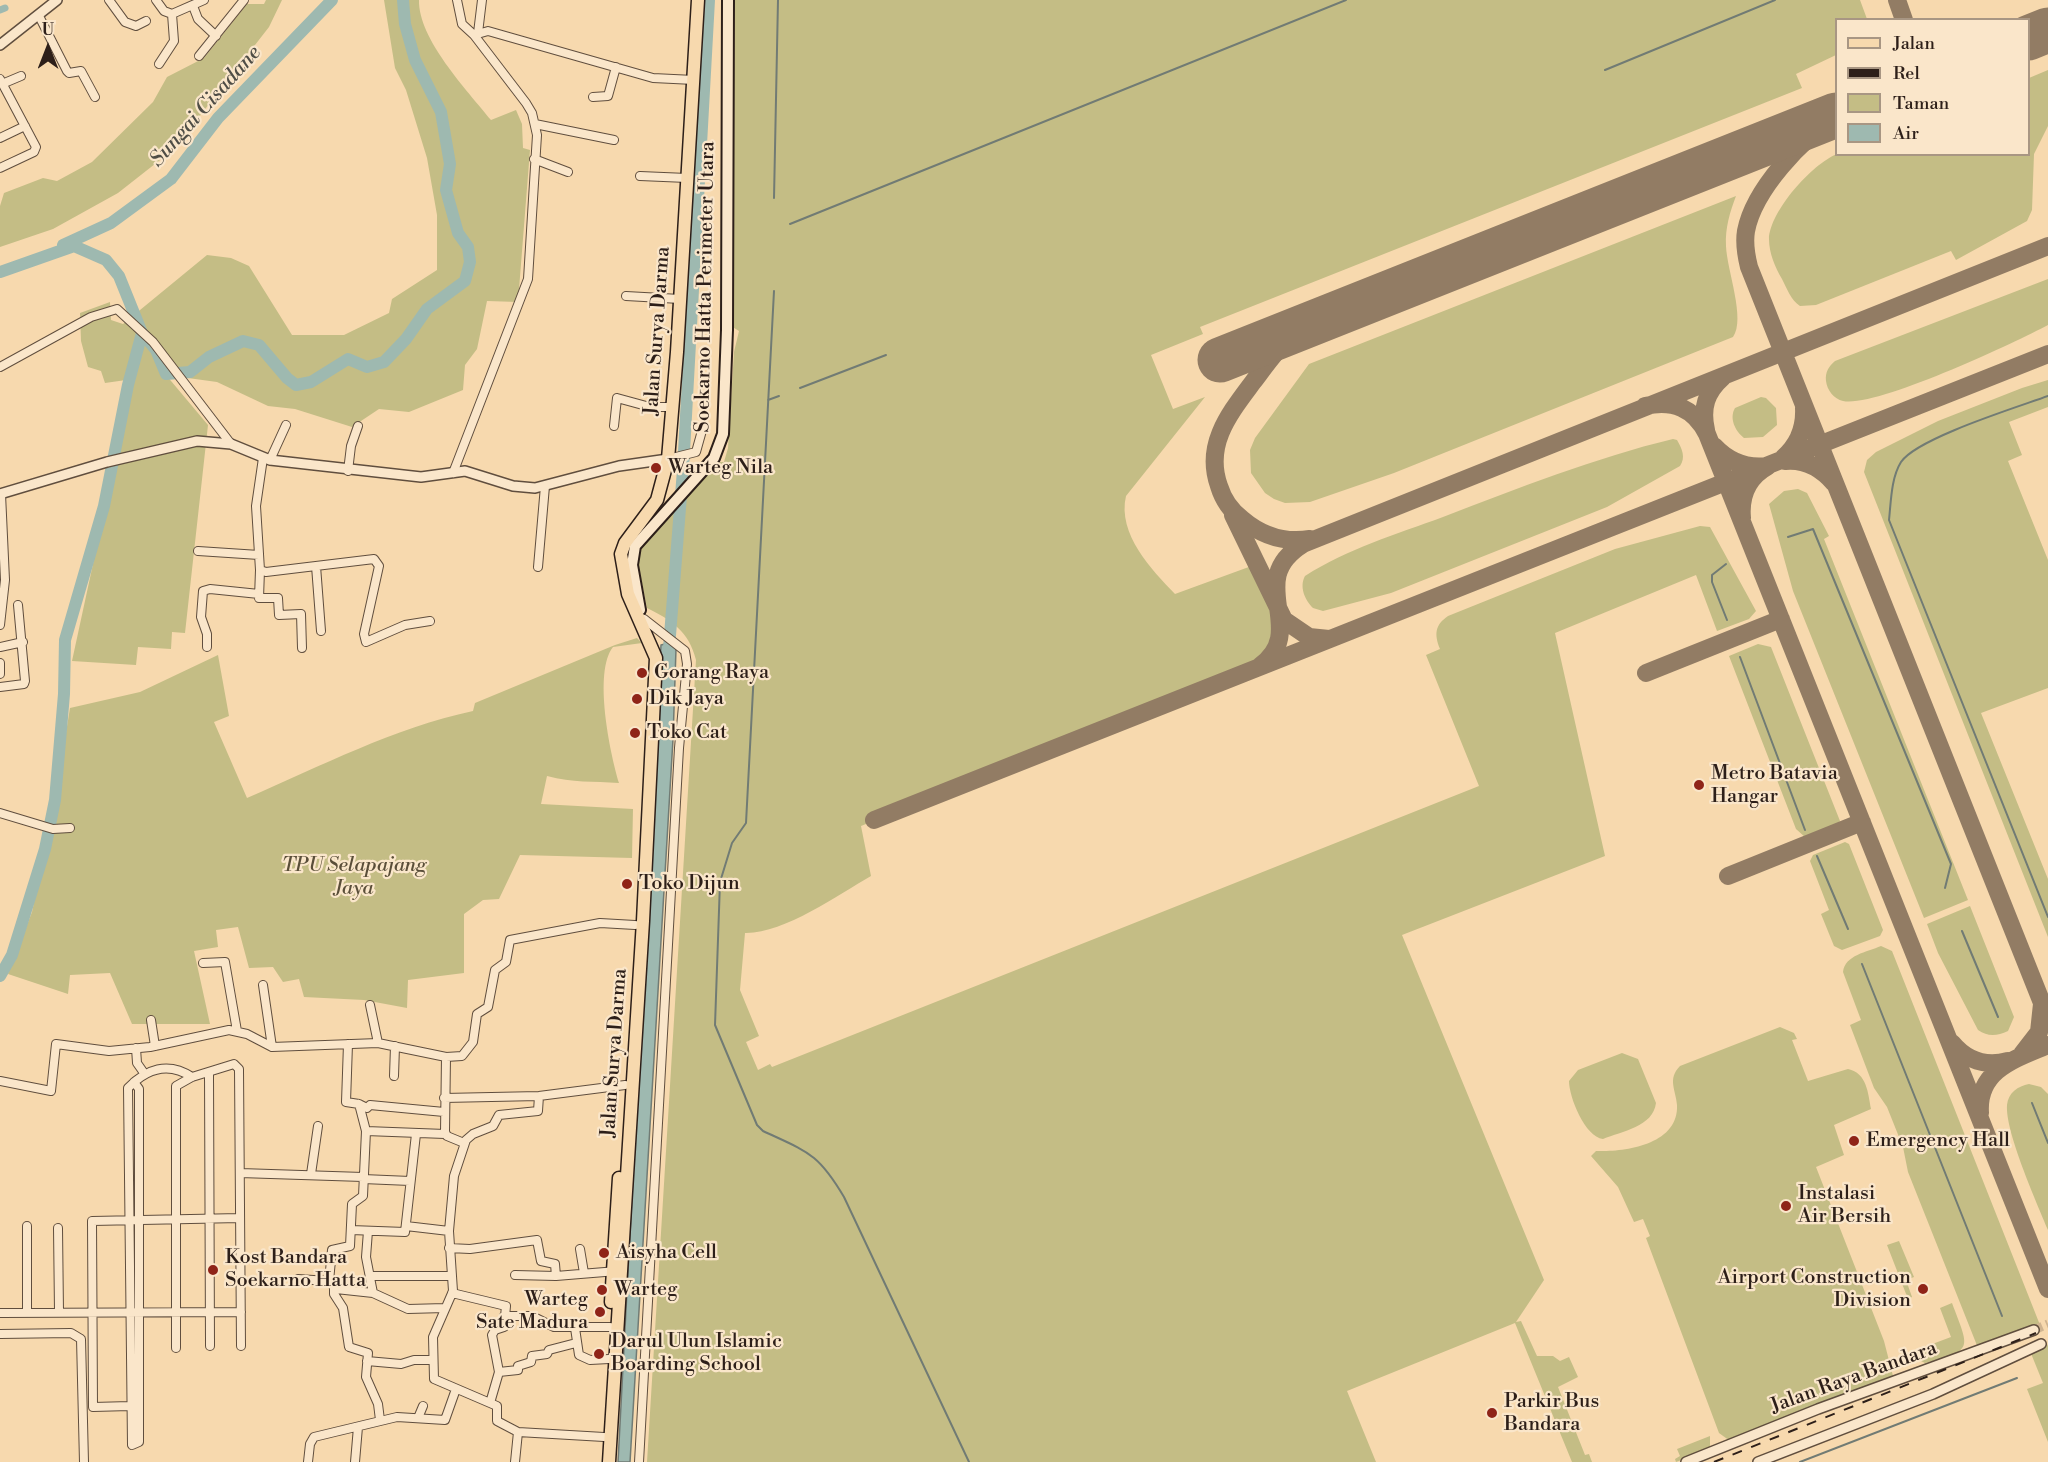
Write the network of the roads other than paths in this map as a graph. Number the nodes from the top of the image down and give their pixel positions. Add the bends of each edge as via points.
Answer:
1 (57, 0) edge
2 (109, 0) edge
3 (156, 0) edge
4 (204, 0) edge
5 (244, 0) edge
6 (457, 0) edge
7 (482, 0) edge
8 (698, 0) edge
9 (728, 0) edge
10 (193, 6) junction
11 (172, 14) junction
12 (39, 16) junction
13 (146, 21) dead end
14 (476, 34) junction
15 (216, 36) junction
16 (0, 45) edge
17 (199, 56) dead end
18 (159, 64) dead end
19 (615, 67) junction
20 (21, 76) dead end
21 (694, 80) junction
22 (1, 82) edge
23 (95, 97) dead end
24 (593, 97) dead end
25 (535, 124) junction
26 (25, 126) junction
27 (0, 138) edge
28 (614, 140) dead end
29 (534, 159) junction
30 (0, 168) edge
31 (568, 172) dead end
32 (639, 176) dead end
33 (687, 178) junction
34 (626, 296) dead end
35 (680, 299) junction
36 (0, 367) edge
37 (673, 407) junction
38 (286, 425) dead end
39 (358, 426) dead end
40 (614, 426) dead end
41 (703, 427) dead end
42 (231, 444) junction
43 (672, 458) junction
44 (266, 459) junction
45 (348, 471) junction
46 (453, 473) junction
47 (544, 486) junction
48 (0, 494) edge
49 (198, 551) dead end
50 (259, 555) junction
51 (316, 566) junction
52 (538, 567) dead end
53 (260, 570) junction
54 (259, 594) junction
55 (18, 604) dead end
56 (644, 619) junction
57 (430, 621) dead end
58 (0, 625) edge
59 (321, 631) dead end
60 (23, 642) junction
61 (0, 647) edge
62 (207, 647) dead end
63 (651, 647) junction
64 (302, 648) dead end
65 (0, 663) edge
66 (0, 674) edge
67 (0, 687) edge
68 (0, 813) edge
69 (70, 828) dead end
70 (635, 925) junction
71 (203, 963) dead end
72 (263, 986) dead end
73 (370, 1005) dead end
74 (151, 1020) dead end
75 (237, 1030) junction
76 (378, 1042) junction
77 (348, 1044) junction
78 (154, 1046) junction
79 (395, 1046) junction
80 (136, 1047) junction
81 (272, 1047) junction
82 (447, 1057) junction
83 (144, 1073) junction
84 (209, 1074) junction
85 (192, 1077) junction
86 (394, 1077) dead end
87 (0, 1081) edge
88 (134, 1082) junction
89 (625, 1085) junction
90 (539, 1096) junction
91 (444, 1098) junction
92 (359, 1104) junction
93 (444, 1112) junction
94 (318, 1126) dead end
95 (366, 1131) junction
96 (416, 1134) junction
97 (445, 1134) junction
98 (464, 1143) junction
99 (240, 1173) junction
100 (311, 1174) junction
101 (363, 1178) junction
102 (410, 1181) junction
103 (209, 1218) junction
104 (240, 1218) junction
105 (129, 1219) junction
106 (139, 1219) junction
107 (176, 1219) junction
108 (27, 1226) dead end
109 (406, 1227) junction
110 (58, 1228) dead end
111 (351, 1230) junction
112 (368, 1231) junction
113 (449, 1231) junction
114 (449, 1248) junction
115 (580, 1249) dead end
116 (617, 1271) junction
117 (584, 1273) junction
118 (515, 1275) dead end
119 (371, 1276) junction
120 (451, 1276) junction
121 (556, 1276) junction
122 (298, 1279) dead end
123 (331, 1284) junction
124 (373, 1293) junction
125 (452, 1293) junction
126 (445, 1308) junction
127 (27, 1312) junction
128 (58, 1312) junction
129 (92, 1312) junction
130 (210, 1312) junction
131 (241, 1312) junction
132 (0, 1313) edge
133 (134, 1313) junction
134 (176, 1313) junction
135 (504, 1316) junction
136 (610, 1326) junction
137 (575, 1328) junction
138 (2034, 1330) tunnel mouth
139 (0, 1334) edge
140 (576, 1343) junction
141 (2041, 1344) dead end
142 (210, 1346) dead end
143 (242, 1346) dead end
144 (176, 1348) dead end
145 (609, 1359) junction
146 (433, 1360) junction
147 (368, 1361) junction
148 (499, 1372) junction
149 (456, 1389) junction
150 (490, 1402) junction
151 (130, 1406) junction
152 (423, 1406) dead end
153 (418, 1418) junction
154 (380, 1420) junction
155 (358, 1427) junction
156 (518, 1432) junction
157 (604, 1437) junction
158 (84, 1462) edge
159 (308, 1462) edge
160 (355, 1462) edge
161 (515, 1462) edge
162 (603, 1462) edge
163 (609, 1462) edge
164 (639, 1462) edge
165 (1686, 1462) edge
166 (1758, 1462) edge

1 - 12 street
2 - 13 street via 125,22 136,26
3 - 11 street via 164,11
4 - 10 street
5 - 15 street
6 - 14 street via 462,24
7 - 14 street
8 - 21 main road, Jalan Surya Darma
9 - 56 main road, Soekarno Hatta Perimeter Utara via 723,434 718,451 639,541 632,555 637,603
10 - 11 street
10 - 15 street via 198,18
11 - 18 street via 174,41
12 - 16 street
12 - 23 street via 67,71 81,71
14 - 19 street via 488,31
14 - 25 street via 526,103
15 - 17 street
19 - 21 street via 653,78
19 - 24 street via 608,96
20 - 22 street
21 - 33 main road, Jalan Surya Darma
22 - 26 street
25 - 28 street
25 - 29 street
26 - 27 street
26 - 30 street via 36,150
29 - 31 street
29 - 46 street via 528,279
32 - 33 street
33 - 35 main road, Jalan Surya Darma
34 - 35 street
35 - 37 main road, Jalan Surya Darma
36 - 42 street via 91,317 117,309 153,342
37 - 40 street via 650,407 617,398
37 - 43 main road, Jalan Surya Darma
38 - 44 street
39 - 45 street
41 - 43 street via 699,447 688,455
42 - 44 street
42 - 48 street via 197,441 117,459
43 - 47 street via 619,466
43 - 63 main road, Jalan Surya Darma via 657,500 621,554 628,594
44 - 45 street
44 - 50 street via 256,506
45 - 46 street via 421,477
46 - 47 street via 465,471 513,486
47 - 52 street
48 - 58 street via 5,580
49 - 50 street
50 - 53 street
51 - 53 street
51 - 57 street via 378,562 364,634 366,642 405,625
51 - 59 street
53 - 54 street
54 - 62 street via 203,591 201,617
54 - 64 street via 260,599 279,599 279,615 301,614
55 - 60 street
56 - 63 main road, Soekarno Hatta Perimeter Utara
56 - 164 street via 685,651 687,664
60 - 61 street
60 - 67 street via 24,684
63 - 70 main road, Jalan Surya Darma
63 - 116 main road, Jalan Surya Darma via 656,658 651,772
65 - 66 street
68 - 69 street via 53,829
70 - 82 street via 600,923 510,940 506,962 495,970 488,1007 476,1017 471,1048 462,1056
70 - 89 main road, Jalan Surya Darma
71 - 75 street via 225,962
72 - 81 street
73 - 76 street
74 - 78 street
75 - 78 street via 219,1030
75 - 81 street
76 - 77 street
76 - 79 street
77 - 81 street
77 - 92 street via 346,1102
78 - 80 street
79 - 82 street
79 - 86 street
80 - 83 street via 137,1063
80 - 87 street via 109,1051 56,1044 51,1091
82 - 91 street
83 - 85 street via 172,1069
83 - 88 street
84 - 85 street
84 - 99 street via 234,1064 239,1067
84 - 103 street
85 - 107 street via 176,1088
88 - 105 street via 128,1088
88 - 106 street via 139,1089
89 - 90 street
89 - 116 main road, Jalan Surya Darma
90 - 91 street
90 - 98 street via 538,1111 499,1114 493,1126 473,1134
91 - 93 street
92 - 93 street via 367,1108
92 - 95 street
93 - 97 street
94 - 100 street
95 - 96 street
95 - 101 street
96 - 97 street
96 - 102 street
97 - 98 street
98 - 113 street via 453,1182
99 - 100 street
99 - 104 street
100 - 101 street
101 - 102 street
101 - 111 street via 362,1199 352,1204
102 - 109 street
103 - 104 street
103 - 107 street
103 - 130 street
104 - 131 street
105 - 106 street
105 - 129 street via 92,1221
105 - 133 street
106 - 107 street
106 - 133 street
107 - 134 street
108 - 127 street
109 - 112 street via 401,1234
109 - 113 street
110 - 128 street
111 - 112 street
111 - 123 street via 349,1248 332,1250
112 - 119 street via 366,1253
113 - 114 street
114 - 120 street
114 - 121 street via 537,1240 541,1261 555,1264
115 - 117 street
116 - 117 street
116 - 136 main road, Jalan Surya Darma
116 - 163 main road, Jalan Surya Darma
117 - 121 street
118 - 121 street
119 - 120 street
119 - 124 street
120 - 125 street
122 - 123 street
123 - 124 street
123 - 147 street via 343,1308 349,1347 368,1353
124 - 126 street via 408,1309
125 - 126 street
125 - 135 street via 505,1305
126 - 146 street via 433,1337
127 - 128 street
127 - 132 street
128 - 129 street
129 - 133 street
129 - 151 street via 93,1407
130 - 131 street
130 - 134 street
130 - 142 street
131 - 143 street
133 - 134 street
133 - 151 street
133 - 151 street via 139,1442 132,1445
134 - 144 street
135 - 137 street via 532,1316 554,1327
135 - 148 street via 504,1327 495,1329 492,1335
136 - 137 street
136 - 145 main road, Jalan Surya Darma
137 - 140 street
138 - 165 street, Jalan Raya Bandara
139 - 158 street via 70,1333 81,1338
140 - 145 street via 577,1354 582,1358
140 - 148 street via 532,1356 531,1362 519,1365 518,1370
141 - 166 street, Jalan Raya Bandara via 1932,1394
145 - 157 main road, Jalan Surya Darma
146 - 147 street via 401,1364
146 - 149 street via 434,1379
147 - 154 street via 366,1377 378,1404
148 - 150 street
149 - 150 street
149 - 153 street via 445,1420
150 - 156 street via 497,1406 497,1421
152 - 153 street
153 - 154 street
154 - 155 street
155 - 159 street via 312,1438
155 - 160 street
156 - 157 street
156 - 161 street
157 - 162 main road, Jalan Surya Darma

